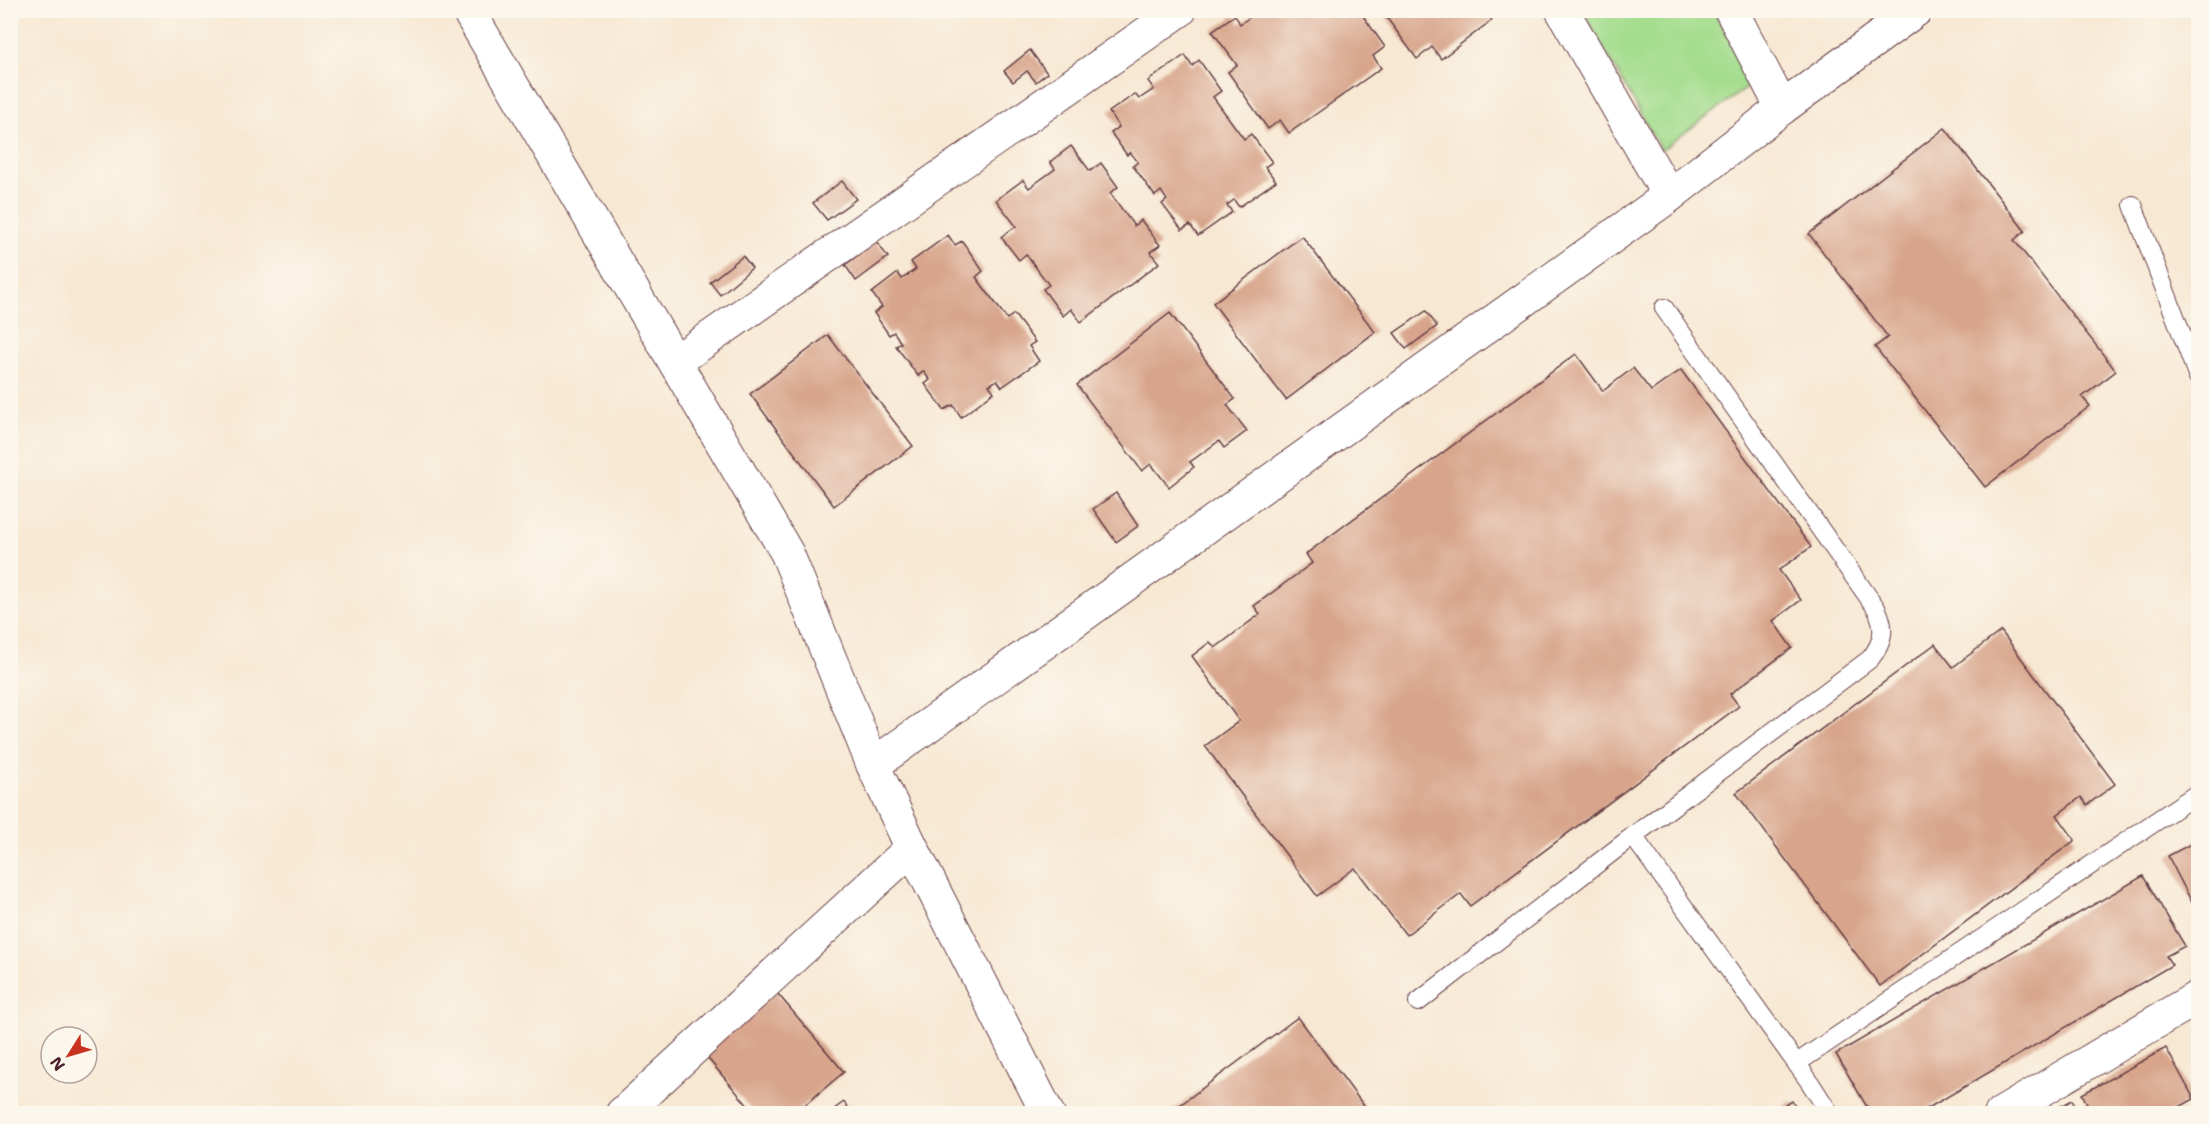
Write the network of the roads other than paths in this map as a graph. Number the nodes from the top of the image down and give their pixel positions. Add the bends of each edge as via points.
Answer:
1 (468, 10) edge
2 (1180, 10) edge
3 (1562, 10) edge
4 (1731, 10) edge
5 (1916, 10) edge
6 (1782, 108) junction
7 (1669, 196) junction
8 (2133, 205) dead end
9 (1664, 308) dead end
10 (675, 362) junction
11 (2199, 377) edge
12 (873, 765) junction
13 (2199, 793) edge
14 (1633, 836) junction
15 (912, 848) junction
16 (2199, 997) edge
17 (1418, 1002) dead end
18 (1797, 1063) junction
19 (1035, 1108) edge
20 (622, 1113) edge
21 (1830, 1113) edge
22 (2001, 1113) edge

1 - 10 street
2 - 10 street
3 - 7 street
4 - 6 street
5 - 6 street
6 - 7 street
7 - 12 street
8 - 11 lane
9 - 14 lane via 1876,608 1881,617 1882,638 1870,659
10 - 12 street via 787,552
12 - 15 street
13 - 18 lane
14 - 17 lane
14 - 18 lane
15 - 19 street
15 - 20 street
16 - 22 street
18 - 21 lane

